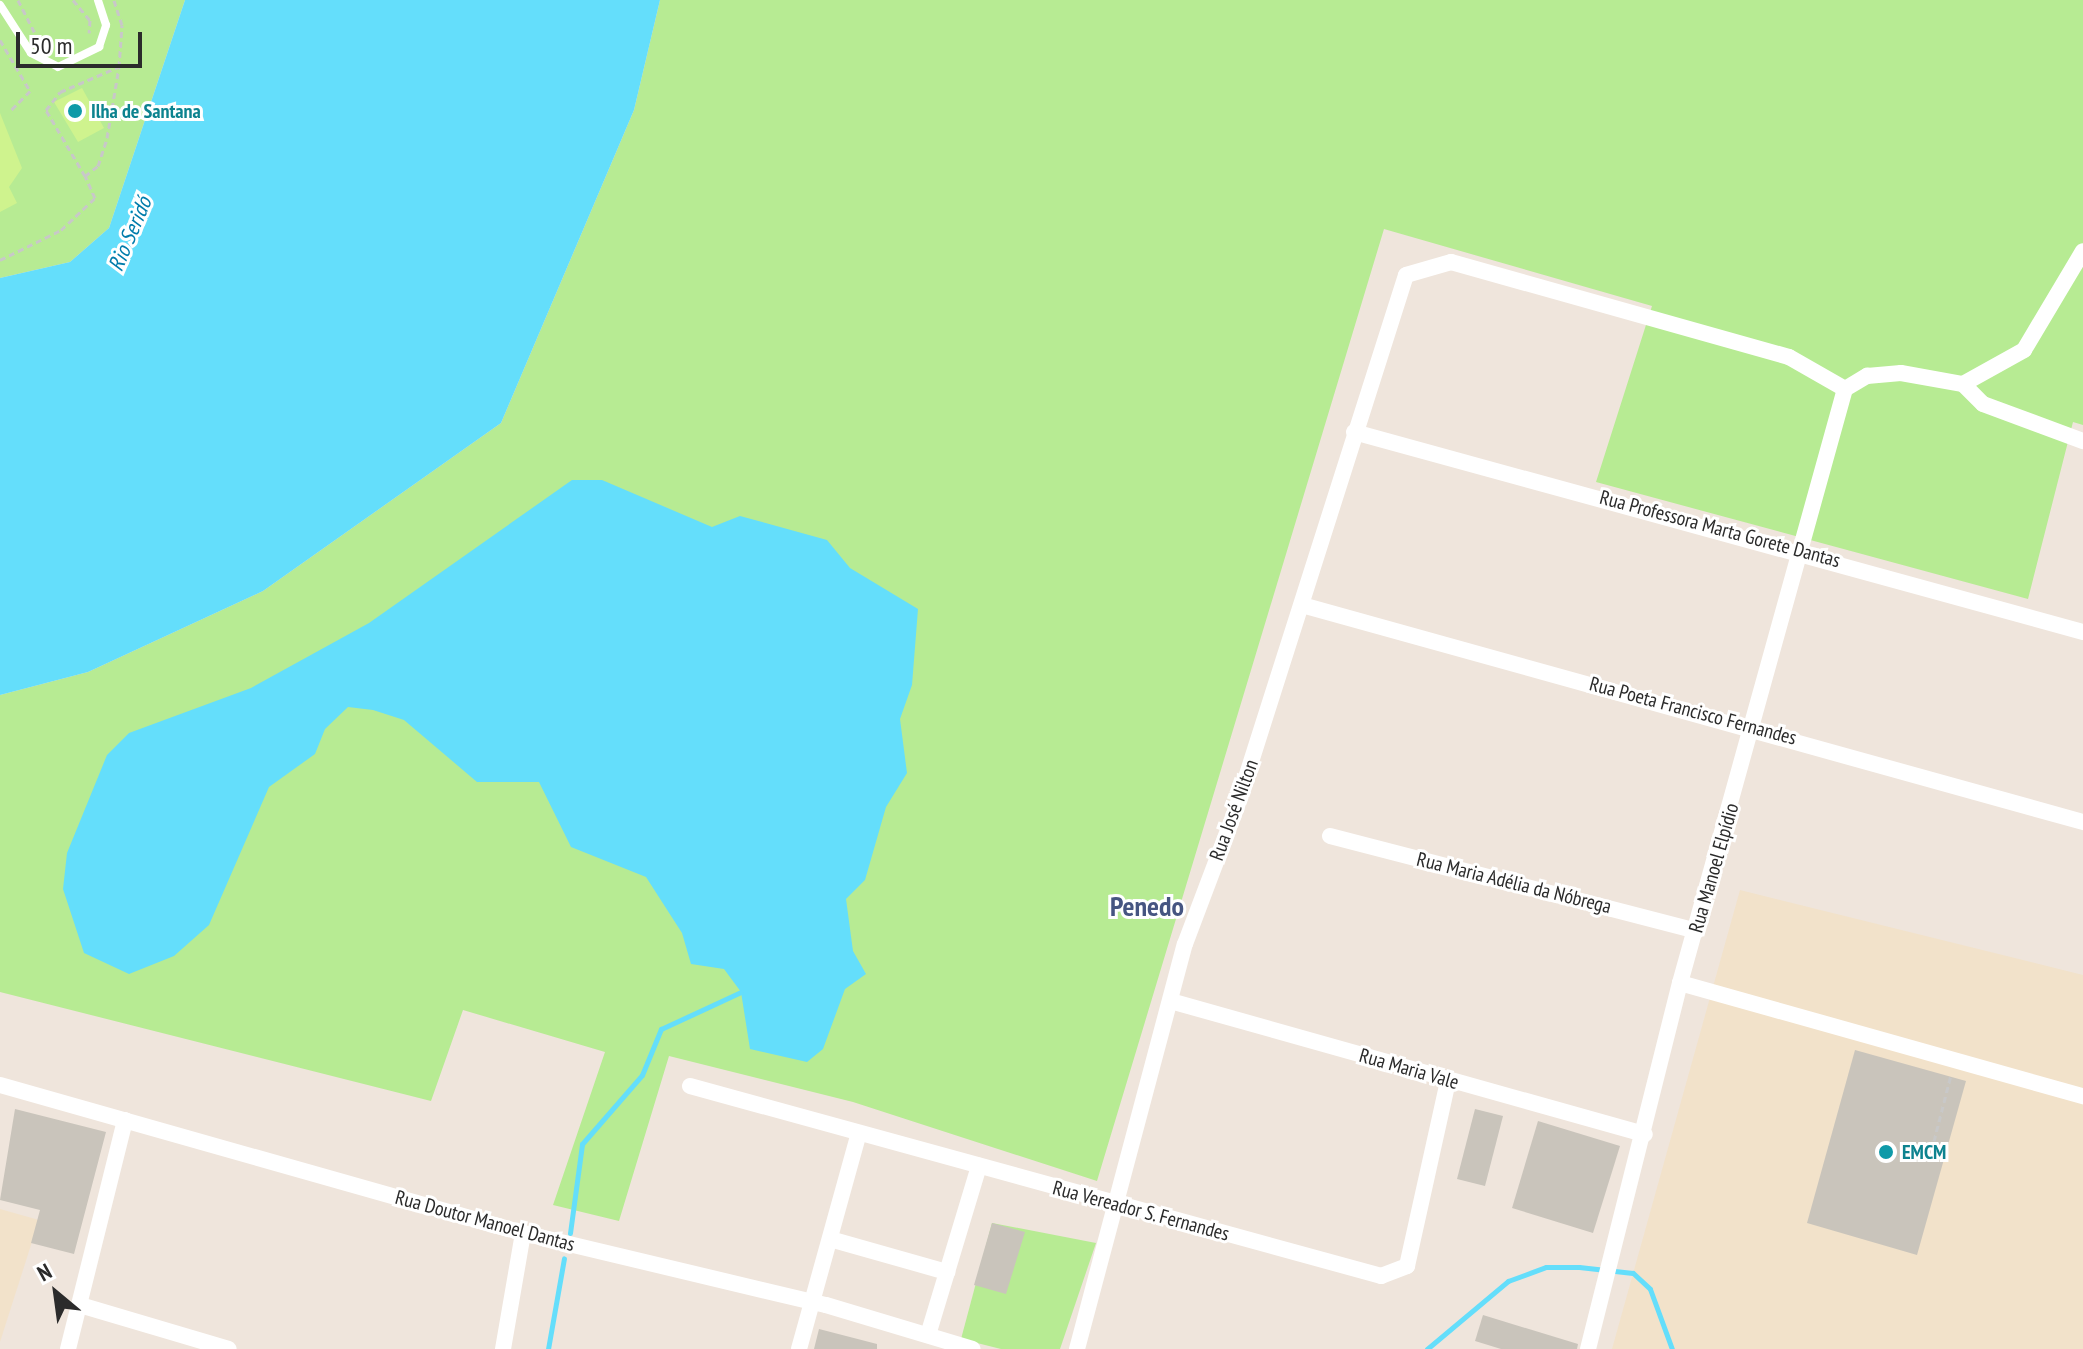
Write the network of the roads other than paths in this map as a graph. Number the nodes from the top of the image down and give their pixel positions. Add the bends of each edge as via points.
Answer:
1 (98, 0) edge
2 (0, 5) edge
3 (2083, 251) edge
4 (1963, 384) junction
5 (1845, 389) junction
6 (1354, 432) junction
7 (2083, 441) edge
8 (1803, 550) junction
9 (1302, 605) junction
10 (2083, 632) edge
11 (1754, 727) junction
12 (2083, 822) edge
13 (1330, 836) dead end
14 (1697, 931) junction
15 (1680, 983) junction
16 (1174, 1002) junction
17 (1448, 1081) junction
18 (0, 1085) edge
19 (690, 1086) dead end
20 (2083, 1096) edge
21 (125, 1120) junction
22 (859, 1133) junction
23 (1645, 1134) junction
24 (979, 1166) junction
25 (1120, 1206) junction
26 (523, 1233) junction
27 (830, 1239) junction
28 (947, 1272) junction
29 (813, 1302) junction
30 (80, 1305) junction
31 (928, 1335) junction
32 (68, 1349) edge
33 (229, 1349) edge
34 (503, 1349) edge
35 (799, 1349) edge
36 (973, 1349) edge
37 (1077, 1349) edge
38 (1588, 1349) edge

1 - 2 lane via 106,25 99,47 58,67 31,53
3 - 4 street via 2024,350
4 - 5 street via 1901,373 1867,376
4 - 7 street via 1983,404
5 - 6 street, Rua José Nilton via 1789,357 1451,262 1406,275
5 - 8 street, Rua Manoel Elpídio
6 - 8 street, Rua Professora Marta Gorete Dantas
6 - 9 street, Rua José Nilton
8 - 10 street, Rua Professora Marta Gorete Dantas
8 - 11 street, Rua Manoel Elpídio
9 - 11 street, Rua Poeta Francisco Fernandes
9 - 16 street, Rua José Nilton via 1185,944
11 - 12 street, Rua Poeta Francisco Fernandes
11 - 14 street, Rua Manoel Elpídio
13 - 14 street, Rua Maria Adélia da Nóbrega
14 - 15 street, Rua Manoel Elpídio
15 - 20 street
15 - 23 street, Rua Manoel Elpídio
16 - 17 street, Rua Maria Vale
16 - 25 street, Rua José Nilton
17 - 23 street, Rua Maria Vale
17 - 25 street, Rua Vereador S. Fernandes via 1425,1208 1407,1266 1394,1275
18 - 21 street, Rua Doutor Manoel Dantas
19 - 22 street, Rua Vereador S. Fernandes
21 - 26 street, Rua Doutor Manoel Dantas
21 - 30 street
22 - 24 street, Rua Vereador S. Fernandes
22 - 27 street
23 - 38 street, Rua Manoel Elpídio
24 - 25 street, Rua Vereador S. Fernandes
24 - 28 street
25 - 37 street, Rua José Nilton
26 - 29 street, Rua Doutor Manoel Dantas
26 - 34 street
27 - 28 street
27 - 29 street
28 - 31 street
29 - 31 street, Rua Doutor Manoel Dantas
29 - 35 street
30 - 32 street
30 - 33 street
31 - 36 street, Rua Doutor Manoel Dantas

